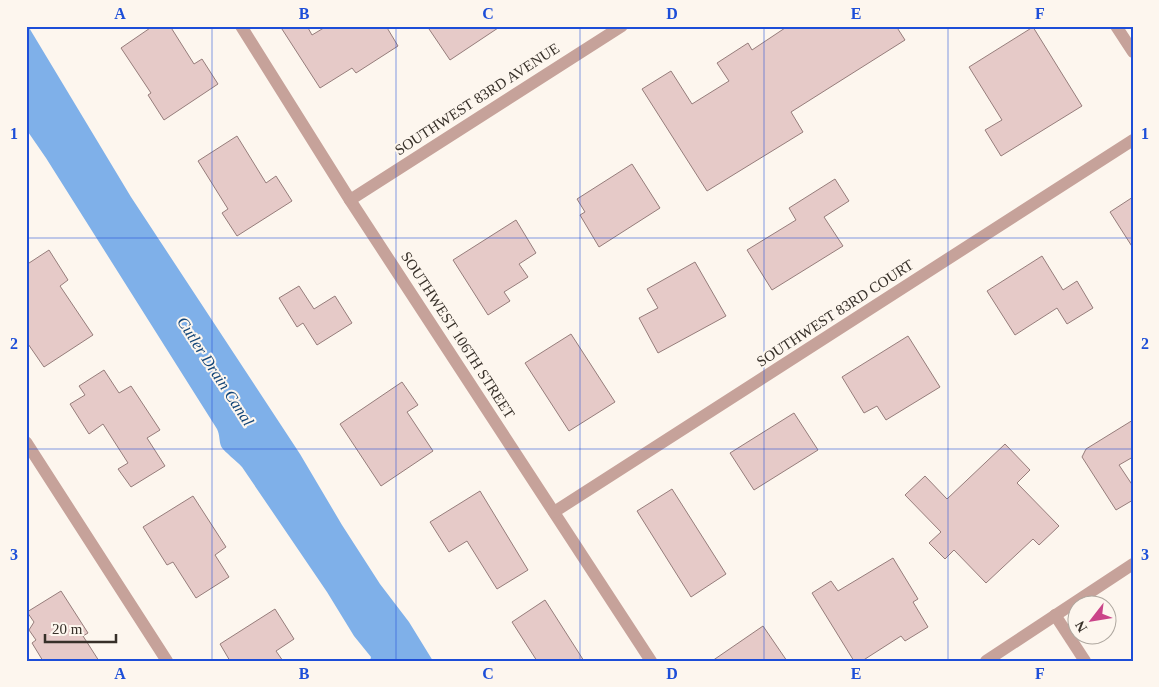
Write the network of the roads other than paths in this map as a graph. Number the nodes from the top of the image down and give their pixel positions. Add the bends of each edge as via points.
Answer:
1 (241, 26) edge
2 (622, 26) edge
3 (1116, 26) edge
4 (1133, 52) edge
5 (1133, 140) edge
6 (350, 200) junction
7 (26, 442) edge
8 (554, 512) junction
9 (1133, 564) edge
10 (1055, 615) junction
11 (167, 661) edge
12 (651, 661) edge
13 (986, 661) edge
14 (1085, 661) edge

1 - 6 street, SOUTHWEST 106TH STREET
2 - 6 street, SOUTHWEST 83RD AVENUE
3 - 4 street
5 - 8 street, SOUTHWEST 83RD COURT
6 - 8 street, SOUTHWEST 106TH STREET
7 - 11 street
8 - 12 street, SOUTHWEST 106TH STREET
9 - 10 street
10 - 13 street
10 - 14 street

